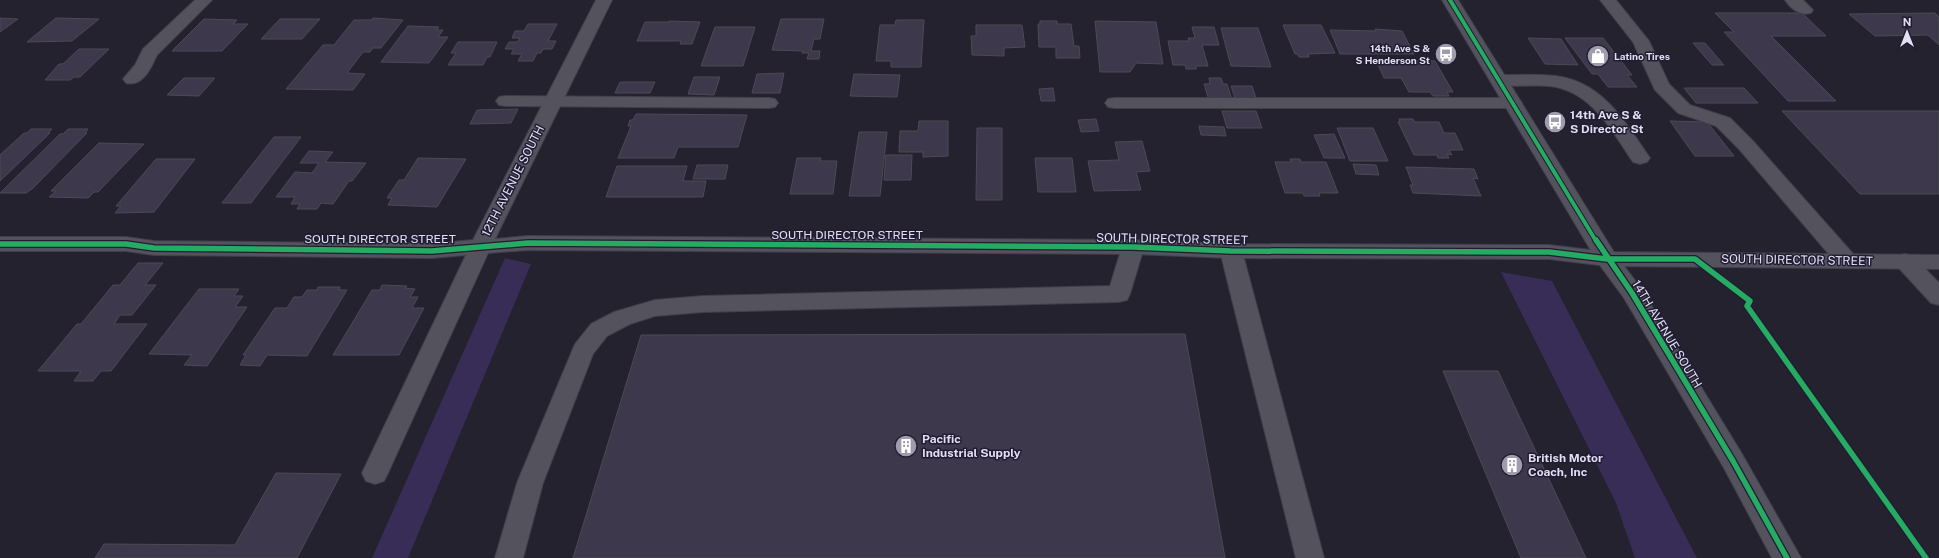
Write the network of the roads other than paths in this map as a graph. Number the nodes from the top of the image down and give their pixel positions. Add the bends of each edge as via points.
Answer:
1 (204, 0) edge
2 (604, 0) edge
3 (1450, 0) edge
4 (1608, 0) edge
5 (132, 79) dead end
6 (1500, 80) junction
7 (505, 101) dead end
8 (553, 102) junction
9 (769, 103) dead end
10 (1114, 103) dead end
11 (1513, 103) junction
12 (1640, 158) dead end
13 (0, 244) edge
14 (1133, 247) junction
15 (480, 248) junction
16 (1231, 250) junction
17 (1608, 258) junction
18 (1847, 261) junction
19 (1905, 262) junction
20 (1939, 262) edge
21 (1939, 297) edge
22 (375, 473) dead end
23 (509, 558) edge
24 (1310, 558) edge
25 (1787, 558) edge

1 - 5 street via 150,53 143,67
2 - 8 street, 12TH AVENUE SOUTH
3 - 6 street, 14TH AVENUE SOUTH
4 - 18 street via 1641,41 1661,86 1684,109 1723,122
6 - 11 street, 14TH AVENUE SOUTH
6 - 12 street via 1551,81 1577,86 1597,100
7 - 8 street
8 - 9 street
8 - 15 street, 12TH AVENUE SOUTH
10 - 11 street
11 - 17 street, 14TH AVENUE SOUTH
13 - 15 street, SOUTH DIRECTOR STREET via 126,244 154,248 432,251
14 - 15 street, SOUTH DIRECTOR STREET via 528,243
14 - 16 street, SOUTH DIRECTOR STREET
14 - 23 street via 1119,294 704,304 655,308 622,318 599,330 583,350 530,483
15 - 22 street, 12TH AVENUE SOUTH
16 - 17 street, SOUTH DIRECTOR STREET via 1549,252
16 - 24 street
17 - 18 street, SOUTH DIRECTOR STREET
17 - 25 street, 14TH AVENUE SOUTH via 1632,293 1733,462
18 - 19 street, SOUTH DIRECTOR STREET
19 - 20 street, SOUTH DIRECTOR STREET
19 - 21 street

